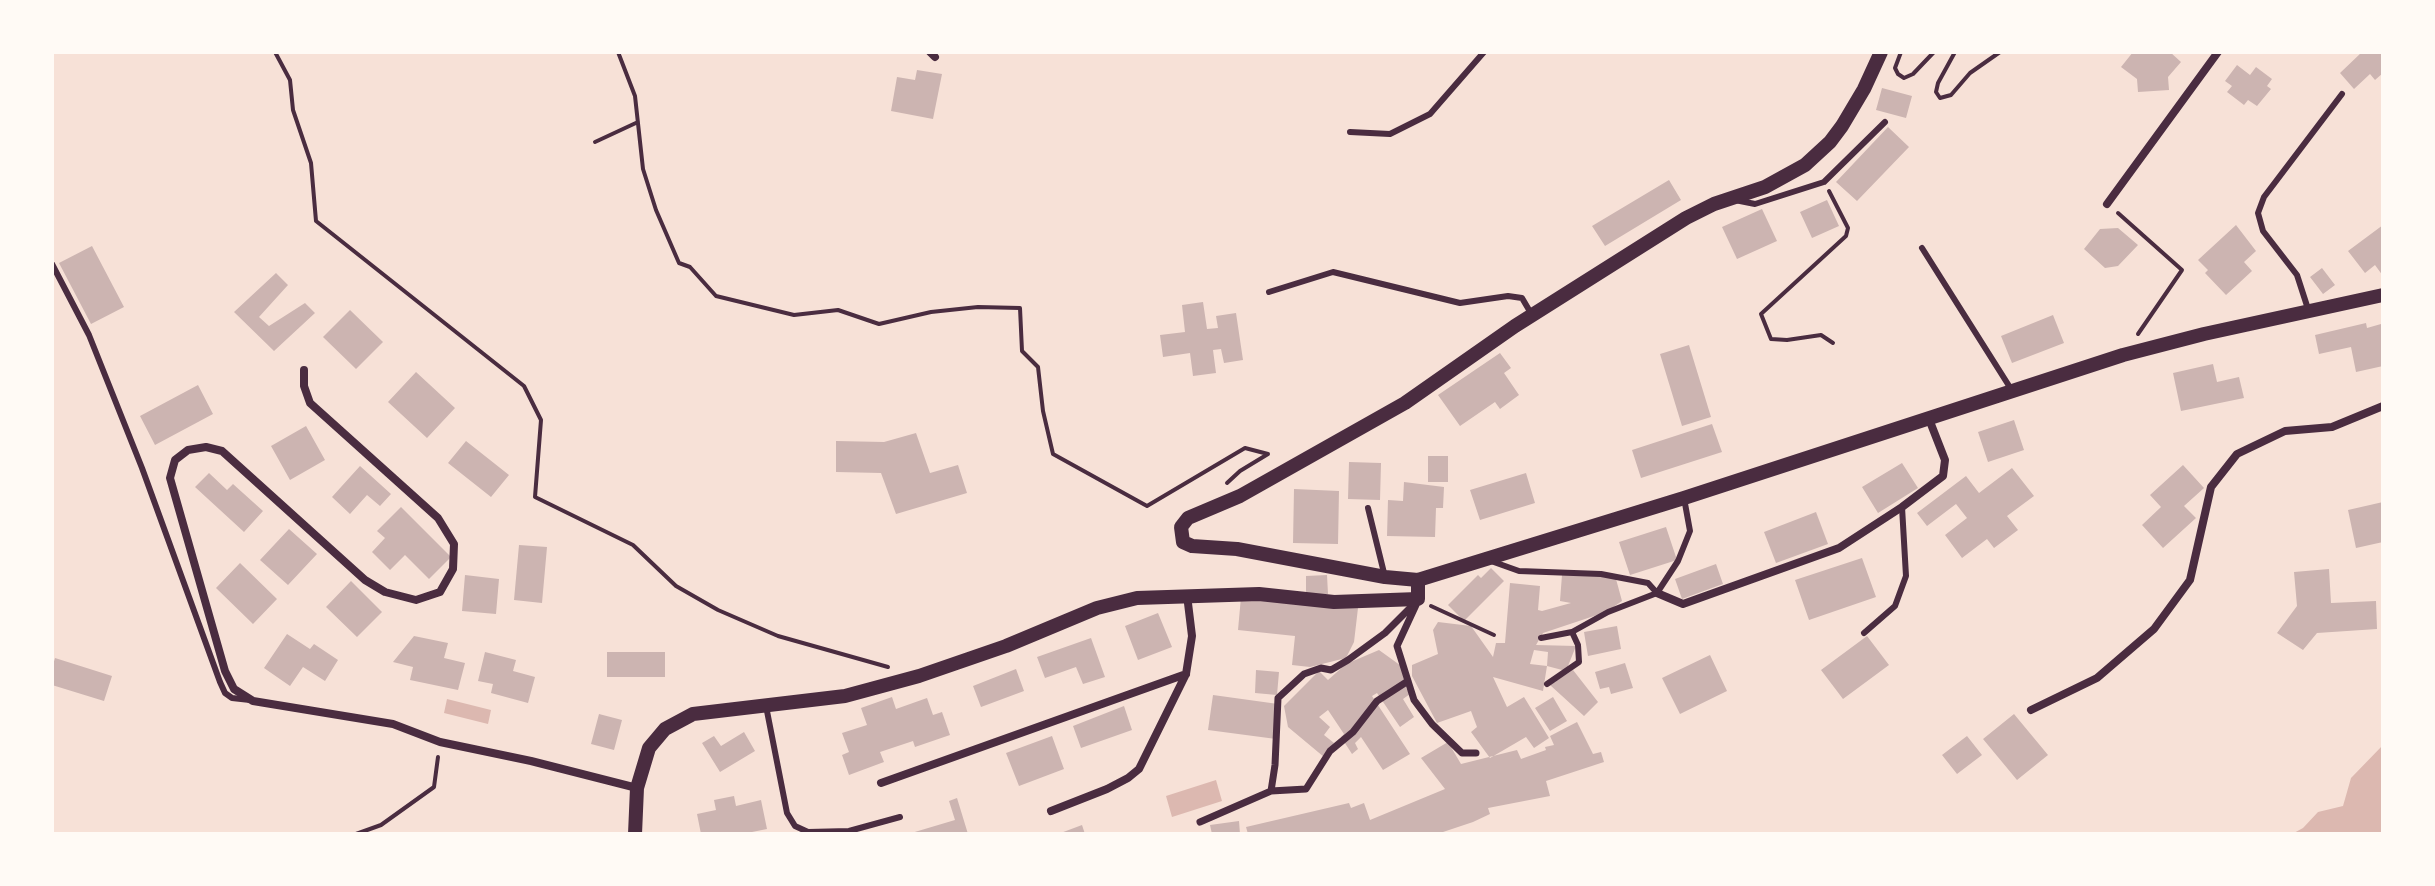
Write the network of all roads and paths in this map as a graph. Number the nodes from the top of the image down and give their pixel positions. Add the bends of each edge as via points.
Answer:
1 (275, 52) edge
2 (618, 52) edge
3 (1484, 52) edge
4 (1881, 52) edge
5 (1901, 52) edge
6 (1934, 52) edge
7 (1955, 52) edge
8 (2000, 52) edge
9 (2218, 52) edge
10 (2342, 94) dead end
11 (638, 122) junction
12 (1885, 122) dead end
13 (1350, 132) dead end
14 (595, 142) dead end
15 (1824, 182) junction
16 (1727, 199) junction
17 (2107, 204) joint
18 (1922, 248) dead end
19 (52, 264) edge
20 (1269, 292) dead end
21 (2383, 295) edge
22 (2309, 312) junction
23 (1532, 315) junction
24 (1833, 343) dead end
25 (2128, 354) junction
26 (304, 370) dead end
27 (2012, 392) junction
28 (2383, 406) edge
29 (1929, 419) junction
30 (1240, 496) junction
31 (1684, 498) junction
32 (1902, 507) junction
33 (1368, 508) dead end
34 (1487, 560) junction
35 (1385, 577) junction
36 (1418, 580) junction
37 (1657, 593) junction
38 (1187, 595) junction
39 (1418, 599) junction
40 (1572, 632) junction
41 (1864, 633) dead end
42 (1494, 635) dead end
43 (1541, 638) dead end
44 (1186, 674) junction
45 (919, 676) junction
46 (1408, 681) junction
47 (1547, 684) dead end
48 (253, 701) junction
49 (766, 706) junction
50 (2031, 710) dead end
51 (440, 742) junction
52 (1476, 753) dead end
53 (881, 783) dead end
54 (637, 788) junction
55 (1271, 791) junction
56 (1051, 811) dead end
57 (900, 817) dead end
58 (1200, 822) dead end
59 (356, 834) edge
60 (635, 834) edge

1 - 45 path via 290,80 293,110 311,163 316,221 524,386 541,420 535,497 633,545 676,586 718,610 778,636
2 - 11 path via 635,96
3 - 13 lane via 1430,114 1390,134
4 - 16 street via 1855,107 1819,154 1787,177
5 - 6 path via 1895,68 1904,78
7 - 8 path via 1938,83 1940,98 1951,95 1970,73
9 - 17 street
10 - 22 lane via 2264,197 2258,213 2263,231 2297,275
11 - 14 path
11 - 30 path via 643,169 674,254 716,296 794,315 838,310 879,324 931,312 1020,308 1022,351 1038,367 1053,454 1147,506 1245,448 1268,454 1225,484
12 - 15 lane
15 - 16 lane via 1755,204
15 - 24 path via 1848,228 1846,236 1761,314 1771,339 1821,335
16 - 23 street via 1686,218
17 - 25 path via 2182,270
18 - 27 lane
19 - 48 lane via 89,335 137,453 225,693
20 - 23 lane via 1333,272 1460,303 1522,298
21 - 22 street
22 - 25 street
23 - 30 street via 1405,403
25 - 27 street
26 - 48 street via 310,403 438,518 454,544 453,569 440,592 416,600 385,592 365,580 222,451 188,450 175,460 170,478 225,671 234,689
27 - 29 street
28 - 50 street via 2332,427 2285,431 2237,454 2211,487 2190,580 2154,629 2097,678
29 - 31 street
29 - 32 street via 1946,471
30 - 35 street via 1188,518 1181,527 1183,542
31 - 34 street
31 - 37 lane via 1690,531
32 - 37 street via 1839,548 1683,604
32 - 41 lane via 1906,576 1895,606
33 - 35 lane
34 - 36 street
34 - 37 lane via 1519,571 1601,574 1648,583
35 - 36 street
36 - 39 street
37 - 40 lane
38 - 39 street via 1259,594 1334,602
38 - 44 street via 1192,636
38 - 45 street via 1137,598 1097,608
39 - 42 path
39 - 46 street via 1397,646
39 - 55 street via 1348,660 1331,670 1304,674 1278,698
40 - 43 lane
40 - 47 lane via 1579,662
44 - 53 street
44 - 56 street via 1139,769 1107,789
45 - 49 street via 845,696
46 - 52 street via 1414,700 1432,724 1462,753
46 - 55 street via 1377,701 1330,751 1306,789
48 - 51 street via 393,724
49 - 54 street via 693,714 665,729 649,748
49 - 57 lane via 787,813 795,826 808,832 849,831
51 - 54 street
51 - 59 path via 434,787 381,825
54 - 60 street
55 - 58 street

